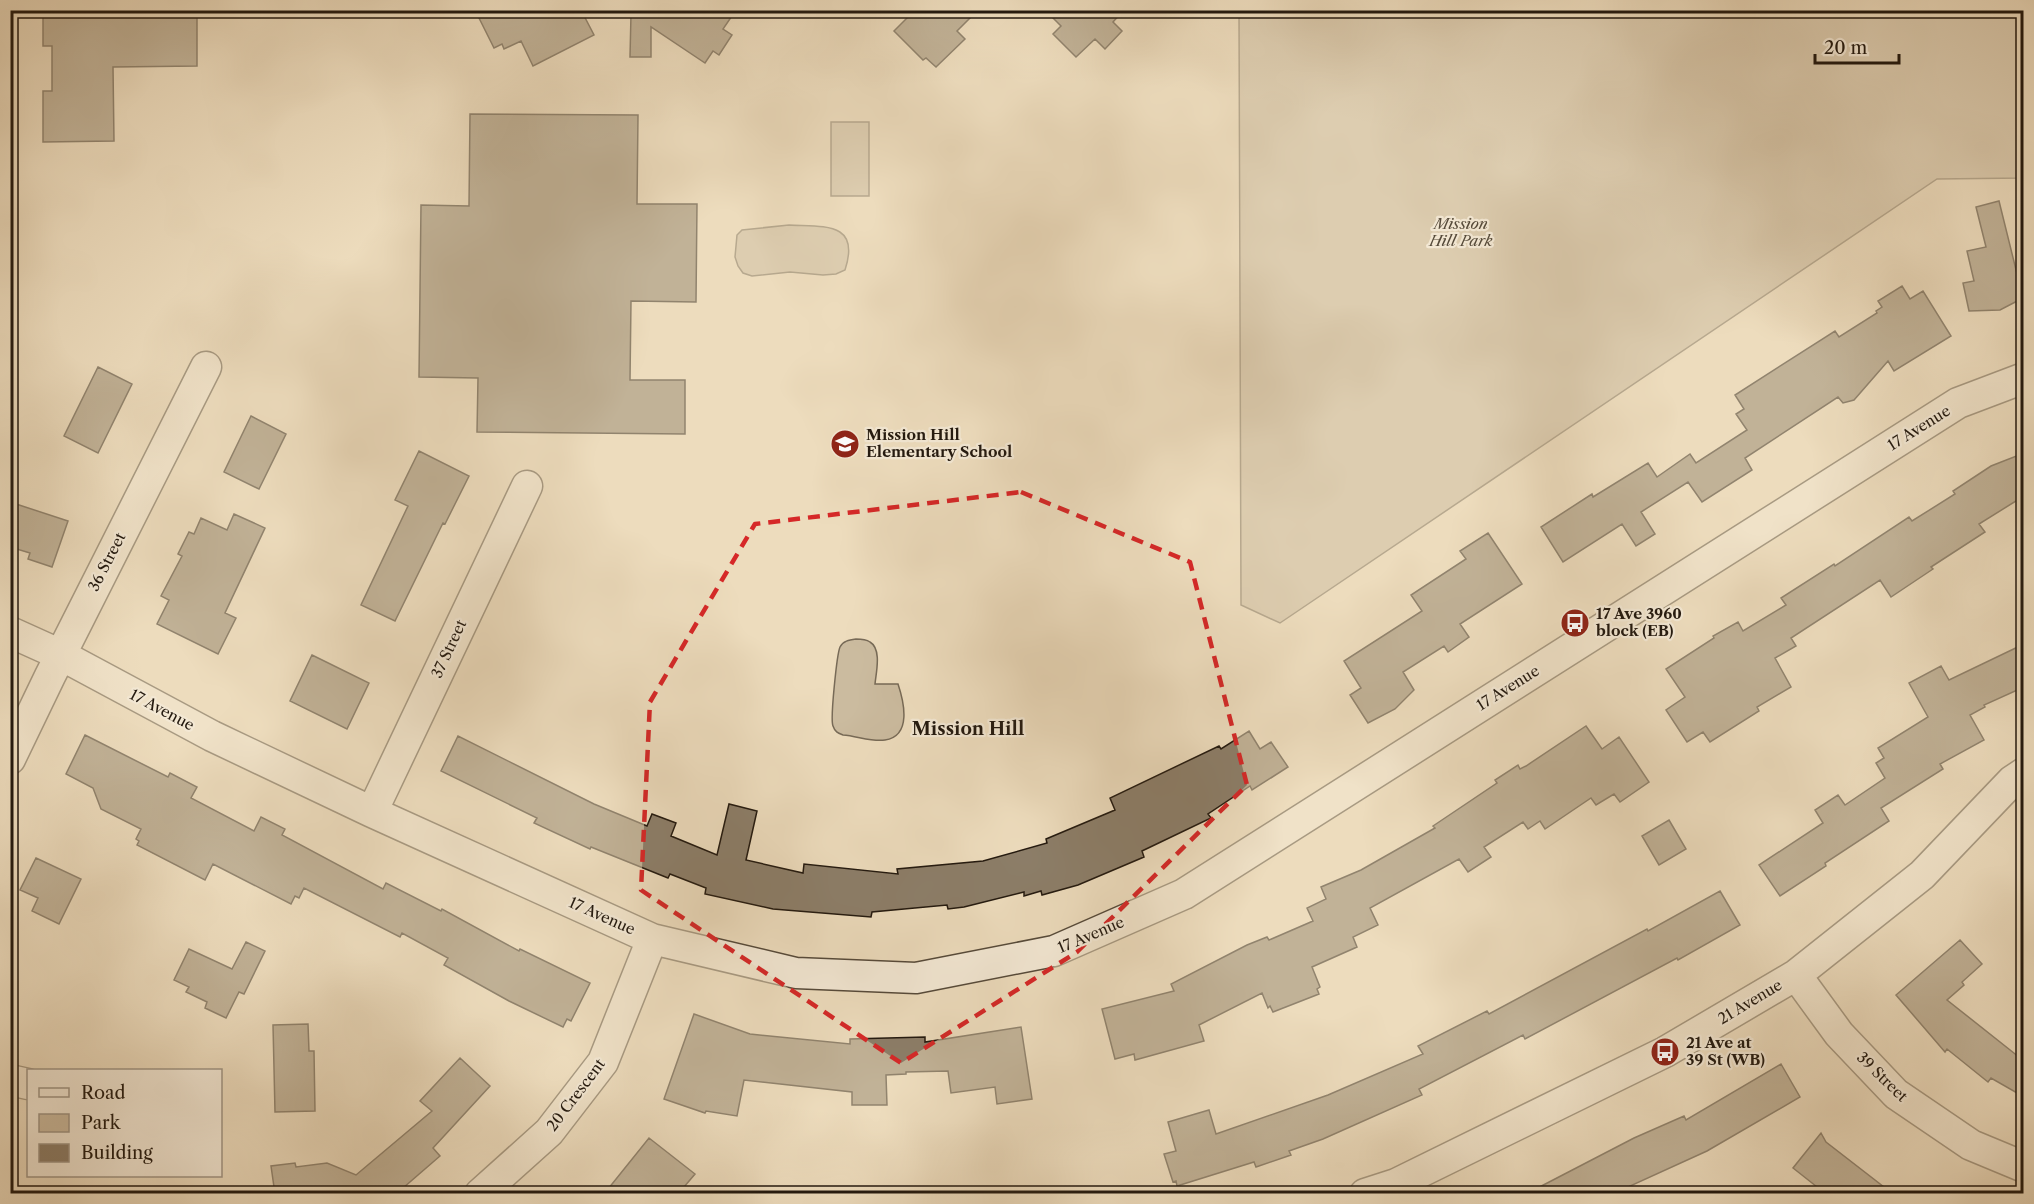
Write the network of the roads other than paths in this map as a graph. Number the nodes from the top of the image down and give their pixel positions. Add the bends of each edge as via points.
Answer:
1 (206, 367) dead end
2 (2024, 378) edge
3 (526, 486) dead end
4 (10, 632) edge
5 (61, 654) junction
6 (10, 759) edge
7 (2024, 773) edge
8 (372, 812) junction
9 (652, 939) junction
10 (1796, 975) junction
11 (10, 1080) edge
12 (27, 1084) edge
13 (2024, 1167) edge
14 (480, 1194) edge
15 (1365, 1194) edge

1 - 5 street, 36 Street
2 - 9 street, 17 Avenue via 1958,403 1184,894 1054,951 916,978 796,973
3 - 8 street, 37 Street
4 - 5 street, 17 Avenue
5 - 6 street, 36 Street
5 - 8 street, 17 Avenue via 212,736
7 - 10 street, 21 Avenue via 1922,875
8 - 9 street, 17 Avenue
9 - 14 street, 20 Crescent via 603,1062 549,1132
10 - 13 street, 39 Street via 1839,1034 1896,1094 1971,1145
10 - 15 street, 21 Avenue via 1665,1052 1396,1184
11 - 12 street

